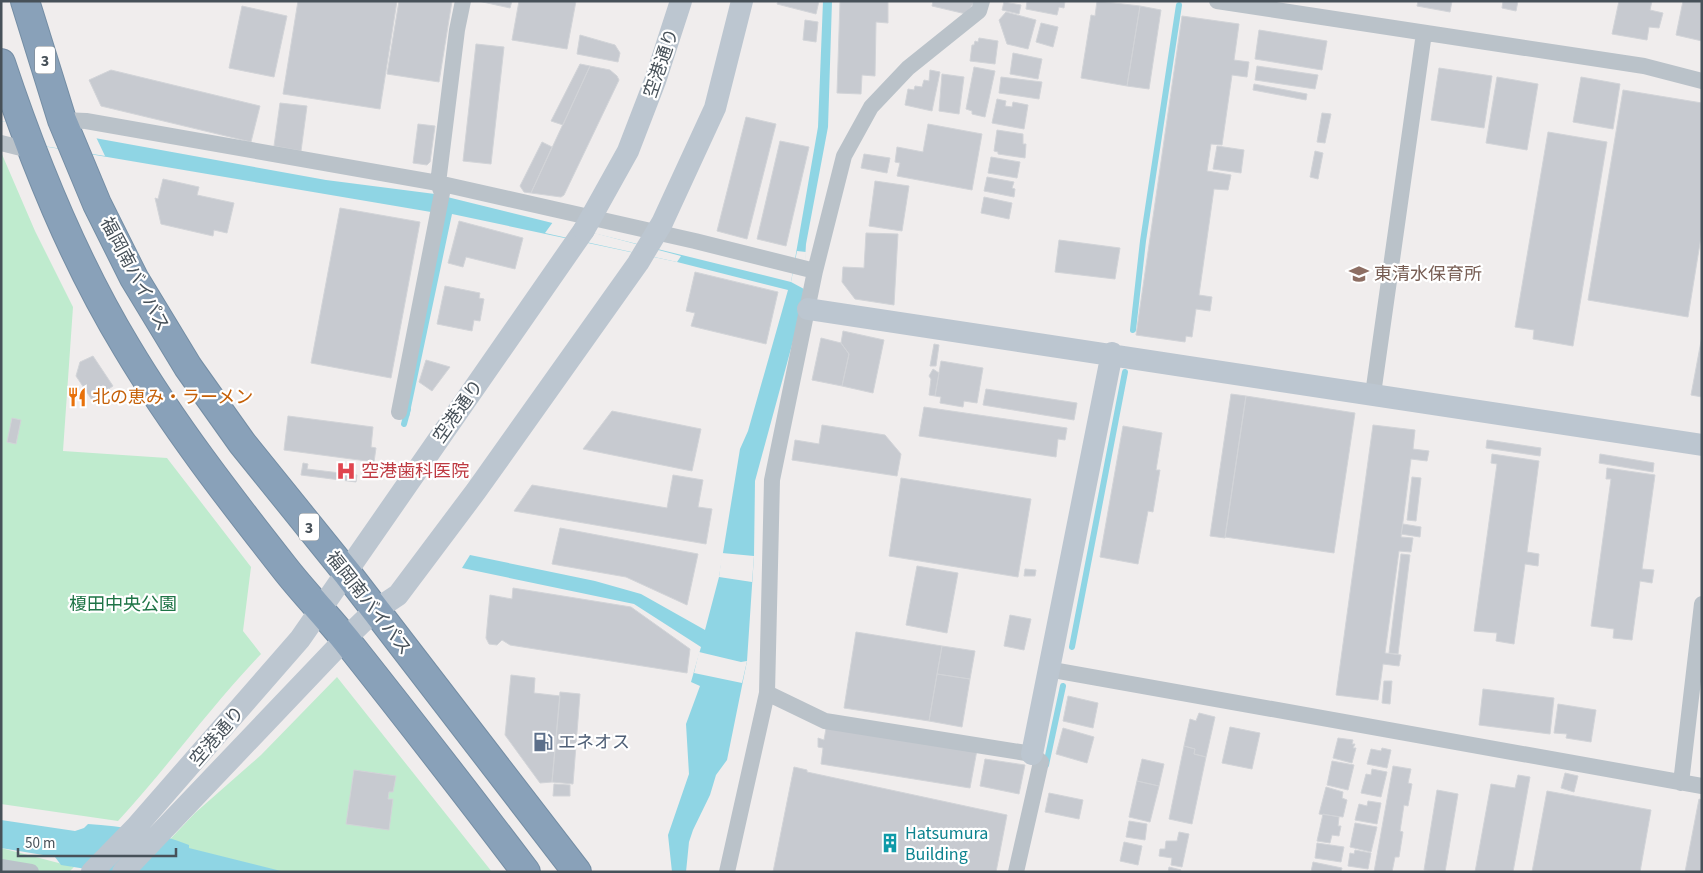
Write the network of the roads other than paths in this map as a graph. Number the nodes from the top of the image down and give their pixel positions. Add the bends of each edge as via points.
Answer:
1 (25, 1) edge
2 (463, 1) edge
3 (681, 1) edge
4 (742, 1) edge
5 (982, 1) edge
6 (1217, 1) edge
7 (1424, 33) junction
8 (1, 63) edge
9 (1702, 81) edge
10 (10, 113) edge
11 (62, 120) junction
12 (1, 143) edge
13 (33, 151) junction
14 (440, 188) junction
15 (590, 219) junction
16 (656, 233) junction
17 (811, 270) junction
18 (808, 309) junction
19 (1112, 353) junction
20 (1373, 394) junction
21 (399, 412) dead end
22 (1702, 445) edge
23 (347, 573) junction
24 (1702, 604) edge
25 (321, 610) junction
26 (374, 611) junction
27 (345, 639) junction
28 (1048, 669) junction
29 (766, 693) junction
30 (1032, 754) junction
31 (1681, 783) junction
32 (1702, 786) edge
33 (1, 866) edge
34 (31, 872) edge
35 (92, 872) edge
36 (123, 872) edge
37 (526, 872) edge
38 (577, 872) edge
39 (728, 872) edge
40 (1016, 872) edge

1 - 11 highway, 福岡南バイパス / 3
2 - 14 street
3 - 15 street, 空港通り, bridge via 656,81 628,151
4 - 16 street via 715,108
5 - 17 street via 979,11 908,68 871,107 844,156
6 - 7 street
7 - 9 street via 1644,66
7 - 20 street
8 - 10 highway
10 - 13 highway
11 - 14 street via 86,121
11 - 23 highway, 福岡南バイパス / 3 via 97,204 134,278 188,367 242,443
12 - 13 street
13 - 25 highway via 60,220 86,272 154,392 205,465
14 - 15 street
14 - 21 street via 438,217
15 - 16 street
15 - 23 street, 空港通り, bridge
16 - 17 street
16 - 26 street via 476,491 398,595
17 - 18 street
18 - 19 street
18 - 29 street via 772,480
19 - 20 street
19 - 28 street
20 - 22 street
23 - 25 street, 空港通り
23 - 26 highway, 福岡南バイパス / 3
24 - 31 street
25 - 27 highway
25 - 35 street, 空港通り via 274,671
26 - 27 street
26 - 38 highway, 福岡南バイパス / 3
27 - 36 street
27 - 37 highway
28 - 30 street
28 - 31 street
29 - 30 street via 825,721
29 - 39 street
30 - 40 street via 1041,762
31 - 32 street
33 - 34 street

